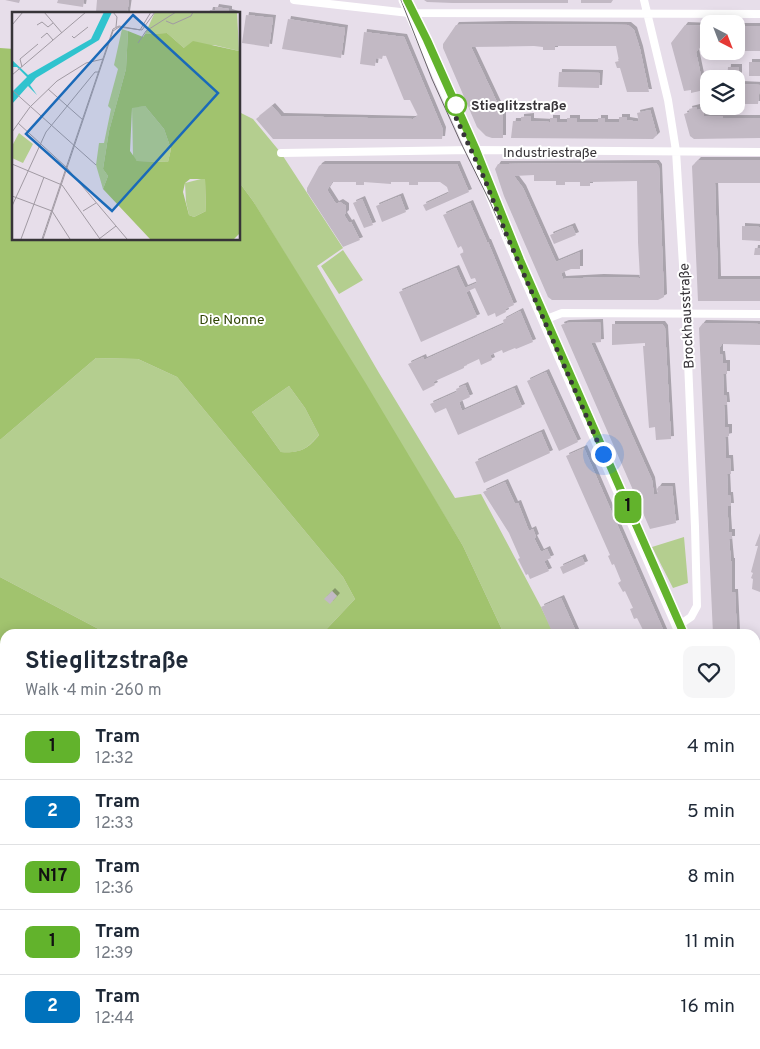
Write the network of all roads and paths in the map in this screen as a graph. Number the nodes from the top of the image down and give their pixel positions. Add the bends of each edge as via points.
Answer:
1 (294, 0) edge
2 (404, 0) edge
3 (644, 0) edge
4 (409, 12) junction
5 (648, 14) junction
6 (760, 14) edge
7 (470, 150) junction
8 (676, 151) junction
9 (760, 152) edge
10 (281, 153) dead end
11 (686, 314) junction
12 (760, 314) edge
13 (544, 320) junction
14 (680, 629) edge
15 (681, 629) edge

1 - 4 street
2 - 4 main road
3 - 5 street, Brockhausstraße
4 - 5 street
4 - 7 main road
5 - 6 street
5 - 8 street, Brockhausstraße
7 - 8 street, Industriestraße
7 - 10 street, Industriestraße
7 - 13 main road
8 - 9 street, Industriestraße
8 - 11 street, Brockhausstraße
11 - 12 street
11 - 13 street via 562,313
11 - 15 street, Brockhausstraße via 697,606
13 - 14 main road

